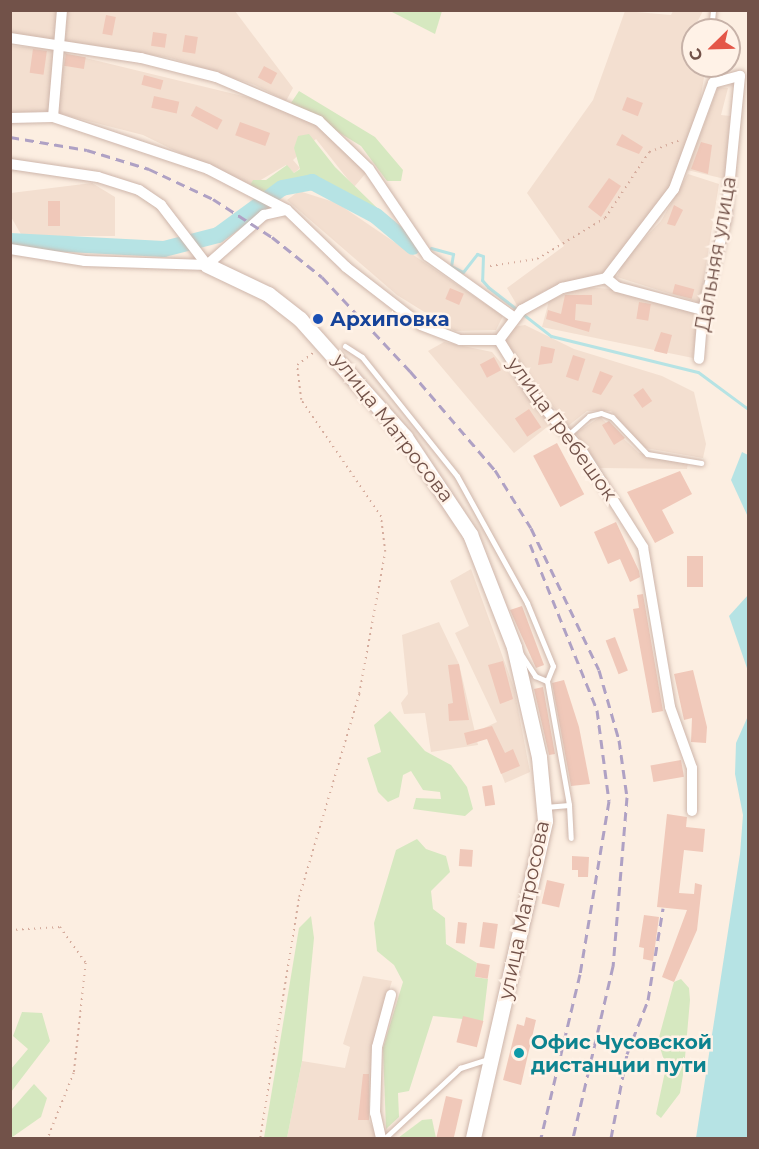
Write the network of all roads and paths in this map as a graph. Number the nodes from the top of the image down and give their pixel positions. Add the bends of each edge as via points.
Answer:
1 (62, 10) edge
2 (10, 38) edge
3 (60, 44) junction
4 (712, 78) edge
5 (713, 83) junction
6 (53, 117) junction
7 (10, 118) edge
8 (701, 121) junction
9 (10, 164) edge
10 (287, 210) junction
11 (10, 249) edge
12 (207, 265) junction
13 (490, 266) dead end
14 (606, 278) junction
15 (703, 310) junction
16 (512, 316) junction
17 (499, 340) junction
18 (325, 344) junction
19 (345, 346) dead end
20 (699, 359) dead end
21 (568, 435) junction
22 (701, 462) dead end
23 (514, 647) junction
24 (547, 681) junction
25 (569, 805) junction
26 (545, 807) junction
27 (692, 811) dead end
28 (572, 838) dead end
29 (10, 930) edge
30 (392, 995) dead end
31 (490, 1059) junction
32 (48, 1138) edge
33 (260, 1138) edge
34 (383, 1138) edge
35 (473, 1138) edge

1 - 3 street
2 - 3 street
3 - 6 street
3 - 16 street via 216,77 319,121 369,169 428,256
4 - 5 lane
5 - 8 street
5 - 15 street, Дальняя улица via 740,76 726,219
6 - 7 street
6 - 10 street via 165,151
8 - 13 path via 682,139 649,152 605,218 537,259
8 - 14 street via 674,189
9 - 12 street via 98,177 139,190 161,204 193,253
10 - 12 street via 264,214
10 - 17 street via 346,267 421,325 460,340
11 - 12 street via 85,261
12 - 18 street, улица Матросова via 268,294
14 - 15 street via 617,287
14 - 16 street via 562,288
15 - 20 street, Дальняя улица
16 - 17 street, улица Гребешок
17 - 21 street, улица Гребешок via 533,395
18 - 23 street, улица Матросова via 450,497 492,581
18 - 33 path via 297,365 301,400 381,517 385,552 359,694 299,897
19 - 24 lane via 362,357 471,497 511,568 550,660
21 - 22 lane via 589,416 601,413 612,417 647,454
21 - 27 street, улица Гребешок via 643,547 670,707 692,768
23 - 24 lane via 535,676
23 - 26 street, улица Матросова
24 - 25 lane
25 - 26 lane
25 - 28 lane
26 - 31 street, улица Матросова
29 - 32 path via 60,927 86,963 74,1073
30 - 34 street via 377,1047 375,1113
31 - 34 lane via 460,1068
31 - 35 street, улица Матросова

